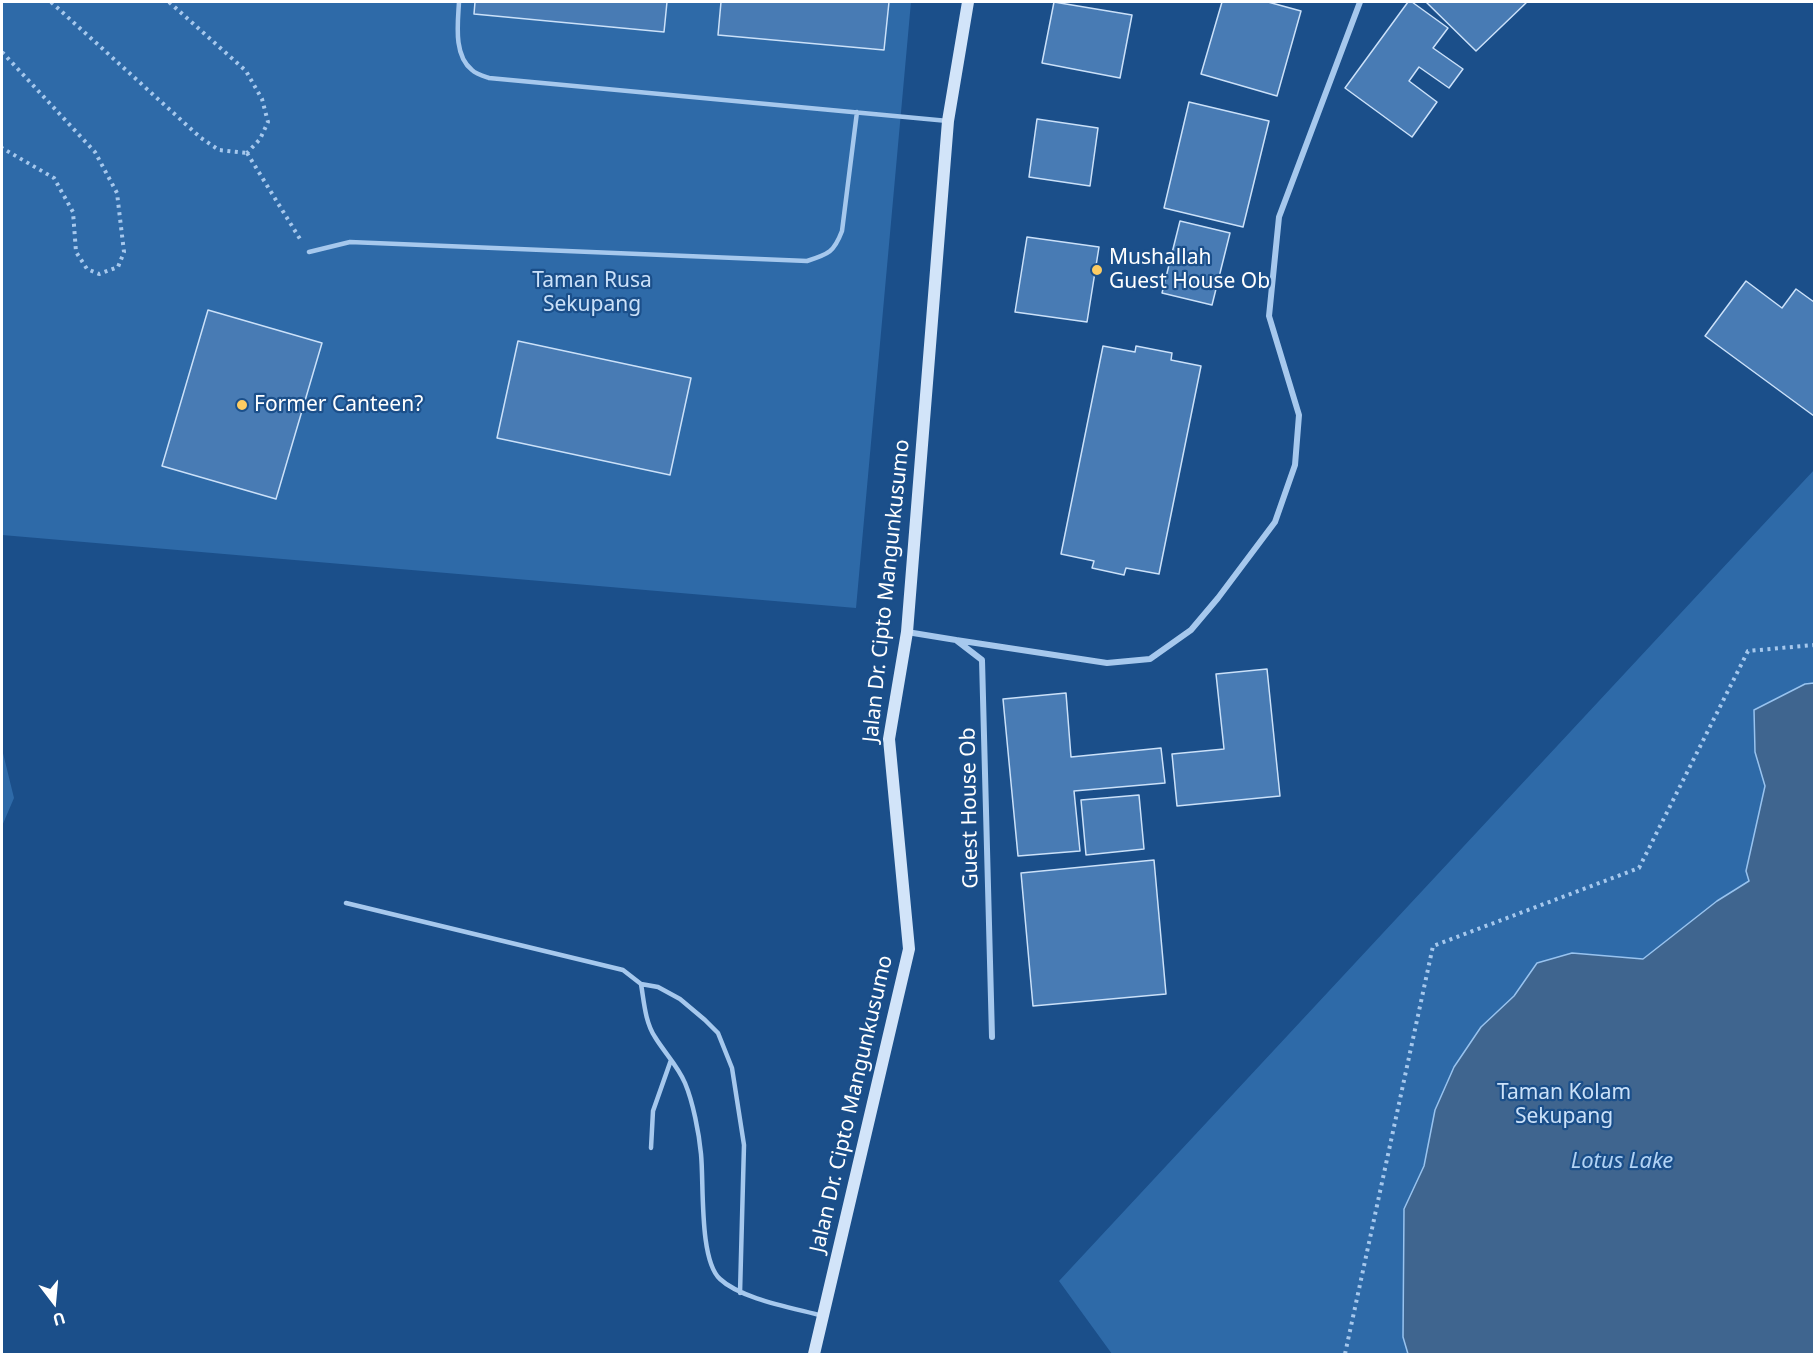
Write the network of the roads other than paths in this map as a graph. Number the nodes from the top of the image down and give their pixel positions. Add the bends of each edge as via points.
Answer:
1 (459, 2) edge
2 (968, 2) edge
3 (1360, 2) edge
4 (857, 112) junction
5 (948, 121) junction
6 (309, 252) road end
7 (907, 632) junction
8 (956, 640) junction
9 (346, 903) dead end
10 (641, 984) junction
11 (992, 1037) dead end
12 (671, 1060) junction
13 (651, 1148) dead end
14 (740, 1293) junction
15 (823, 1316) junction
16 (814, 1354) edge

1 - 4 lane via 462,57 471,70 489,78
2 - 5 street, Jalan Dr. Cipto Mangunkusumo
3 - 8 street via 1279,217 1269,316 1299,415 1295,465 1275,522 1191,630 1150,659 1107,663
4 - 5 lane
4 - 6 lane via 842,231 836,247 807,261 350,242
5 - 7 street, Jalan Dr. Cipto Mangunkusumo
7 - 8 street, Guest House Ob
7 - 15 street, Jalan Dr. Cipto Mangunkusumo via 889,739 909,949
8 - 11 street, Guest House Ob via 982,660
9 - 10 lane via 623,970
10 - 12 lane via 653,1035
10 - 14 lane via 658,987 680,999 705,1020 718,1033 732,1068 744,1145
12 - 13 lane via 653,1111
12 - 14 lane via 685,1083 695,1120 711,1267 719,1279
14 - 15 lane
15 - 16 street, Jalan Dr. Cipto Mangunkusumo

